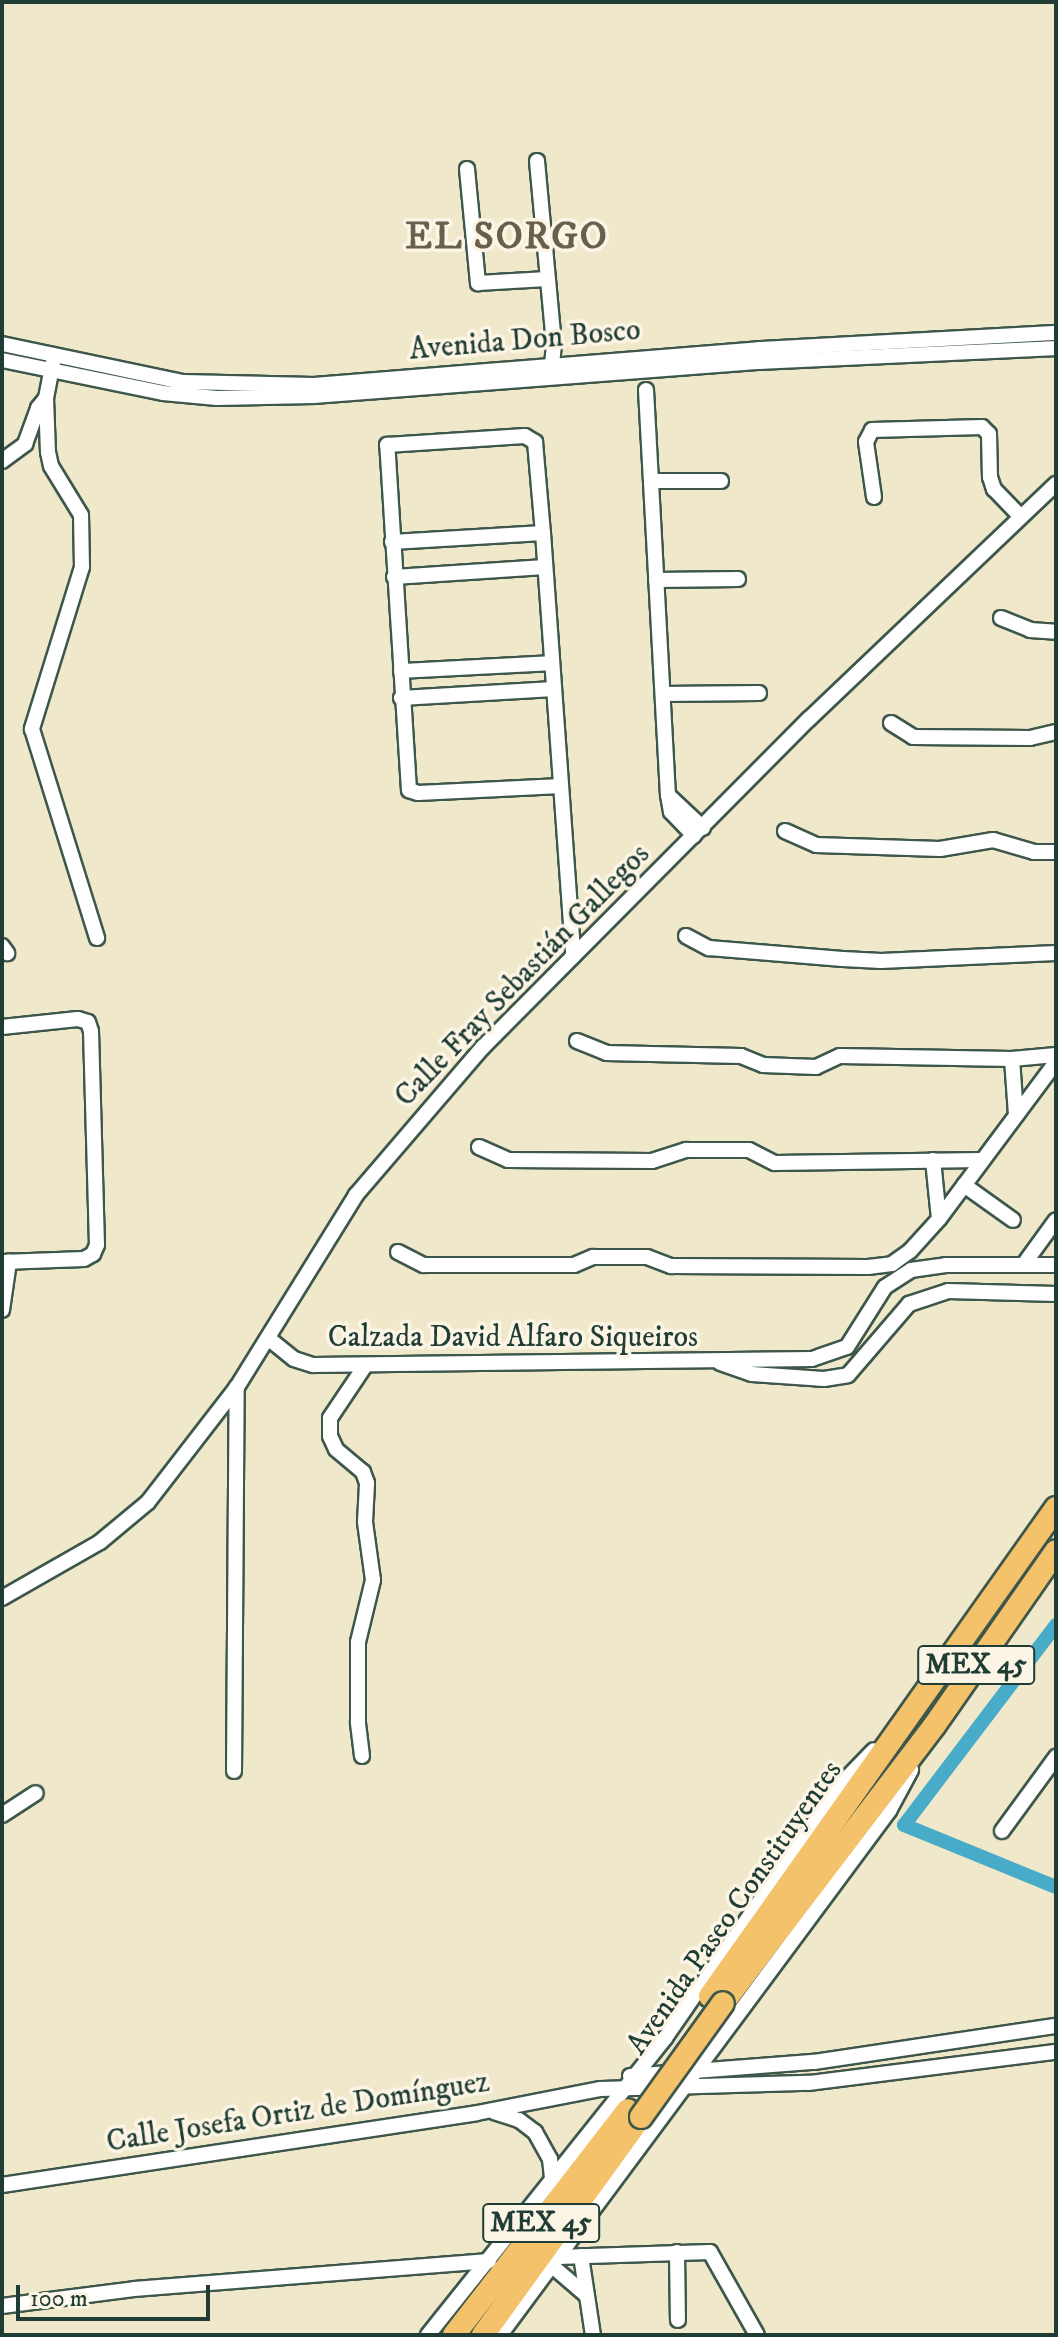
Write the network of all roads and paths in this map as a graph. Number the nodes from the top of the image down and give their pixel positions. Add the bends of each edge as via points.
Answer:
1 (537, 161) dead end
2 (467, 169) dead end
3 (547, 279) junction
4 (1056, 333) edge
5 (2, 344) edge
6 (1056, 348) edge
7 (54, 354) junction
8 (2, 360) edge
9 (552, 365) junction
10 (52, 370) junction
11 (343, 388) junction
12 (646, 390) dead end
13 (314, 391) junction
14 (46, 398) junction
15 (2, 461) edge
16 (651, 481) junction
17 (721, 481) dead end
18 (1056, 484) edge
19 (874, 497) dead end
20 (1020, 516) junction
21 (543, 533) junction
22 (392, 542) junction
23 (545, 567) junction
24 (394, 577) junction
25 (738, 579) dead end
26 (656, 580) junction
27 (1001, 618) dead end
28 (1056, 632) edge
29 (552, 663) junction
30 (401, 671) junction
31 (554, 689) junction
32 (759, 693) dead end
33 (663, 694) junction
34 (401, 698) junction
35 (891, 723) dead end
36 (1056, 732) edge
37 (561, 786) junction
38 (785, 831) dead end
39 (698, 832) junction
40 (1056, 852) edge
41 (686, 936) dead end
42 (97, 938) dead end
43 (1056, 953) edge
44 (573, 956) junction
45 (2, 1027) edge
46 (577, 1041) dead end
47 (1056, 1055) edge
48 (1012, 1059) junction
49 (1056, 1062) edge
50 (1016, 1115) junction
51 (479, 1147) dead end
52 (933, 1160) junction
53 (982, 1160) junction
54 (964, 1185) junction
55 (939, 1219) junction
56 (1013, 1220) dead end
57 (1056, 1220) edge
58 (398, 1252) dead end
59 (5, 1262) edge
60 (1024, 1264) junction
61 (1056, 1265) edge
62 (1056, 1294) edge
63 (2, 1310) edge
64 (268, 1338) junction
65 (719, 1363) junction
66 (365, 1366) junction
67 (237, 1387) junction
68 (1056, 1508) edge
69 (1056, 1551) edge
70 (2, 1597) edge
71 (913, 1709) junction
72 (934, 1726) junction
73 (362, 1756) dead end
74 (1056, 1757) edge
75 (234, 1771) dead end
76 (36, 1793) dead end
77 (852, 1814) junction
78 (2, 1815) edge
79 (1002, 1831) dead end
80 (692, 2000) junction
81 (735, 2019) junction
82 (1056, 2026) edge
83 (665, 2038) junction
84 (714, 2047) junction
85 (1056, 2052) edge
86 (814, 2062) junction
87 (696, 2070) junction
88 (635, 2074) junction
89 (809, 2083) junction
90 (685, 2088) junction
91 (601, 2089) junction
92 (623, 2089) junction
93 (486, 2111) junction
94 (552, 2178) junction
95 (2, 2185) edge
96 (677, 2252) junction
97 (581, 2256) junction
98 (489, 2261) junction
99 (555, 2261) junction
100 (586, 2295) junction
101 (2, 2306) edge
102 (678, 2320) dead end
103 (428, 2335) edge
104 (454, 2335) edge
105 (483, 2335) edge
106 (500, 2335) edge
107 (593, 2335) edge
108 (757, 2335) edge

1 - 3 street
2 - 3 street via 478,283
3 - 9 street
4 - 9 street, Avenida Don Bosco
5 - 7 street, Avenida Don Bosco
6 - 11 street, Avenida Don Bosco
7 - 10 street
7 - 13 street, Avenida Don Bosco via 183,382
8 - 10 street, Avenida Don Bosco
9 - 11 street, Avenida Don Bosco
10 - 13 street, Avenida Don Bosco via 163,393 217,398
10 - 14 street
11 - 13 street, Avenida Don Bosco
12 - 16 street
14 - 15 street via 25,444
14 - 42 street via 49,459 81,515 82,567 32,729
16 - 17 street
16 - 26 street
18 - 20 street, Calle Fray Sebastián Gallegos
19 - 20 street via 866,442 872,430 982,427 989,434 994,489
20 - 39 street, Calle Fray Sebastián Gallegos
21 - 22 street
21 - 22 street via 532,437 399,442 386,449
21 - 23 street
22 - 24 street
23 - 24 street
23 - 29 street
24 - 30 street
25 - 26 street
26 - 33 street
27 - 28 street via 1030,630
29 - 30 street
29 - 31 street
30 - 34 street
31 - 34 street
31 - 37 street
32 - 33 street
33 - 39 street via 668,795
34 - 37 street via 409,790
35 - 36 street via 913,737 1030,738
37 - 44 street
38 - 40 street via 816,845 940,849 993,840 1034,852
39 - 44 street, Calle Fray Sebastián Gallegos
41 - 43 street via 709,948 881,961
44 - 64 street, Calle Fray Sebastián Gallegos via 491,1038 356,1195
45 - 59 street via 88,1022 97,1245 84,1259
46 - 48 street via 606,1053 741,1056 763,1065 816,1067 840,1056
47 - 48 street
48 - 50 street
49 - 50 street
50 - 53 street
51 - 52 street via 508,1160 652,1161 686,1150 749,1150 775,1163
52 - 53 street
52 - 55 street
53 - 54 street
54 - 55 street
54 - 56 street
55 - 58 street via 892,1264 868,1267 671,1266 647,1257 593,1257 574,1265 424,1265
57 - 60 street
59 - 63 street
60 - 61 street, Calzada David Alfaro Siqueiros
60 - 65 street, Calzada David Alfaro Siqueiros via 911,1270 885,1287 847,1347 812,1359 747,1357
62 - 65 street, Calzada David Alfaro Siqueiros via 948,1291 909,1304 848,1375 824,1379 752,1374
64 - 66 street, Calzada David Alfaro Siqueiros via 304,1362
64 - 67 street, Calle Fray Sebastián Gallegos
65 - 66 street, Calzada David Alfaro Siqueiros
66 - 73 street via 330,1418 336,1449 363,1472 367,1483 365,1522 373,1580 358,1642
67 - 70 street, Calle Fray Sebastián Gallegos via 132,1518
67 - 75 street
68 - 71 highway, Avenida Paseo Constituyentes / MEX 45
69 - 72 highway, Avenida Paseo Constituyentes / MEX 45
71 - 77 highway, Avenida Paseo Constituyentes / MEX 45
71 - 80 street via 841,1784
72 - 77 highway, Avenida Paseo Constituyentes / MEX 45
72 - 81 street via 889,1811
74 - 79 street
76 - 78 street
77 - 104 highway, Avenida Paseo Constituyentes / MEX 45
77 - 105 highway, Avenida Paseo Constituyentes / MEX 45, bridge
80 - 81 street via 700,2018
80 - 83 street
81 - 84 street
82 - 86 street, Calle Josefa Ortiz de Domínguez
83 - 84 street via 694,2034
83 - 88 street
84 - 87 street
85 - 89 street, Calle Josefa Ortiz de Domínguez
86 - 87 street, Calle Josefa Ortiz de Domínguez
86 - 89 street
87 - 88 street, Calle Josefa Ortiz de Domínguez
87 - 90 street
88 - 91 street, Calle Josefa Ortiz de Domínguez
88 - 92 street
89 - 90 street, Calle Josefa Ortiz de Domínguez
90 - 92 street, Calle Josefa Ortiz de Domínguez
90 - 99 street
91 - 92 street, Calle Josefa Ortiz de Domínguez
91 - 93 street, Calle Josefa Ortiz de Domínguez
92 - 94 street
93 - 94 street via 509,2116 535,2132 550,2159
93 - 95 street, Calle Josefa Ortiz de Domínguez
94 - 98 street
96 - 97 street
96 - 102 street
96 - 108 street via 702,2250 716,2257
97 - 99 street
97 - 100 street
98 - 101 street via 134,2289
98 - 103 street
99 - 100 street
99 - 106 street
100 - 107 street

